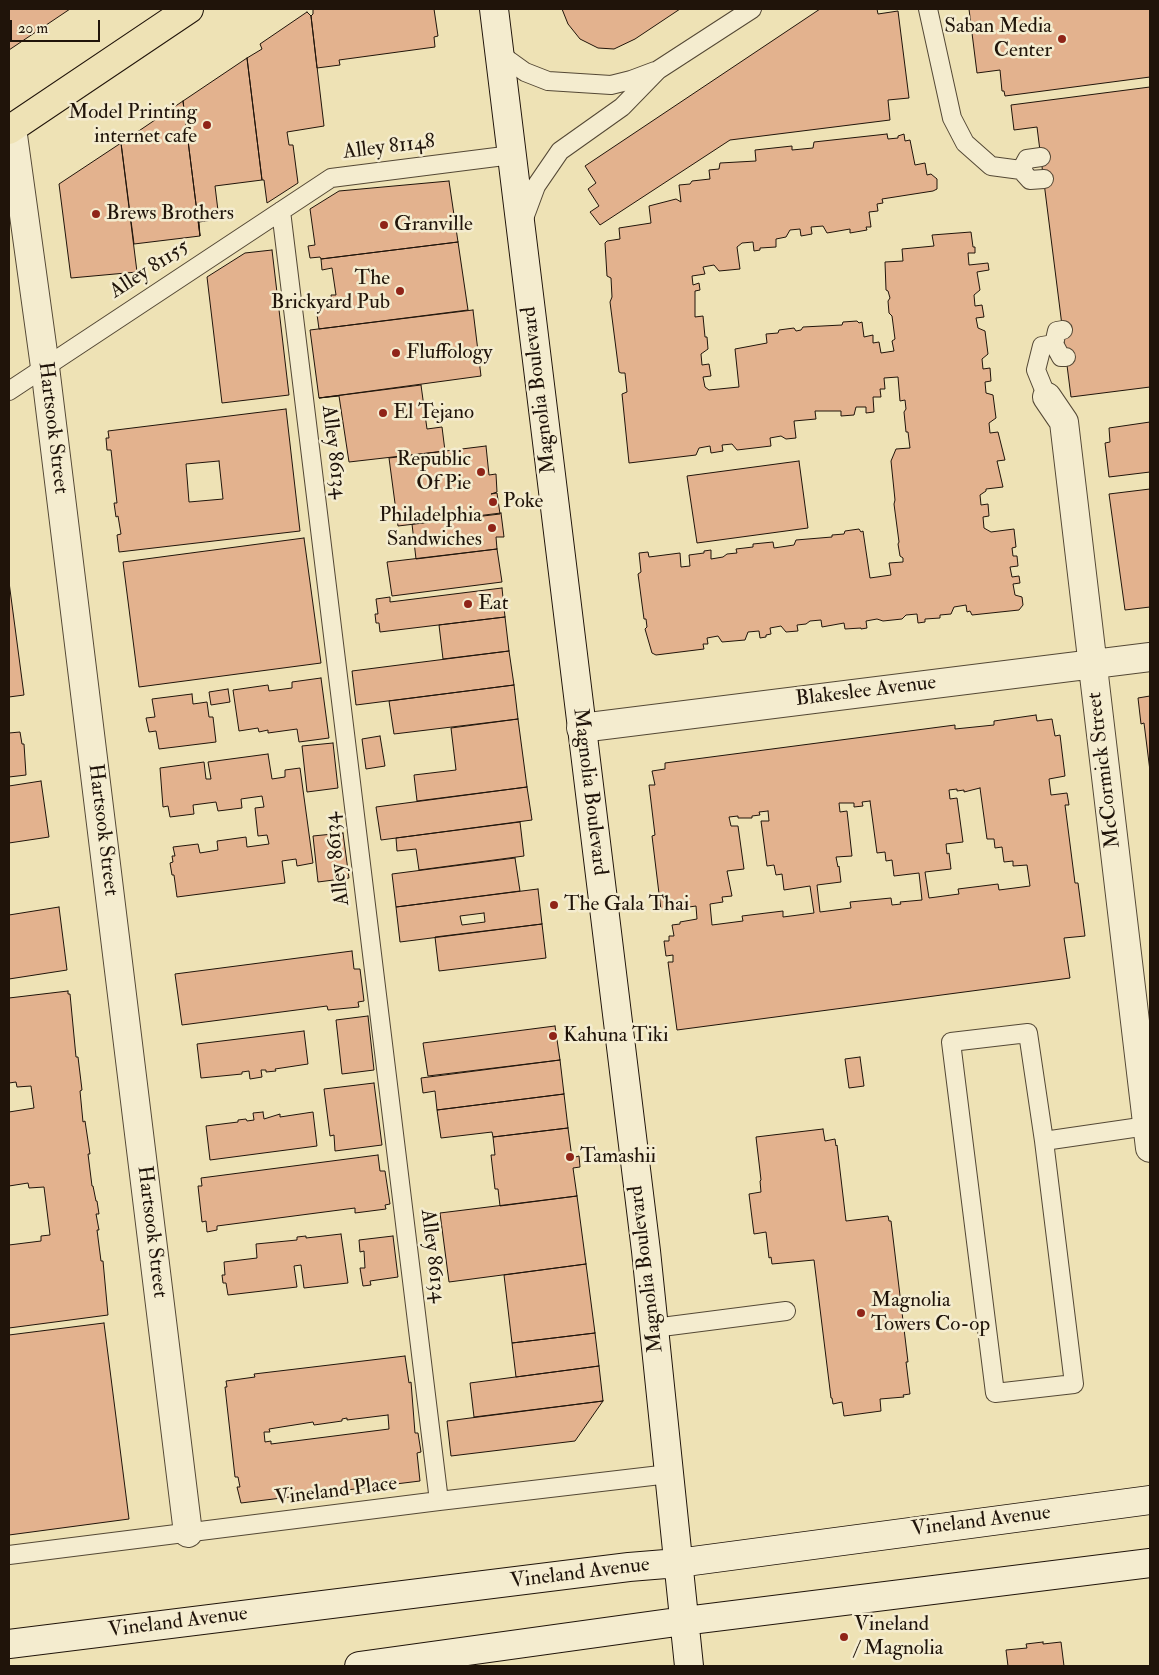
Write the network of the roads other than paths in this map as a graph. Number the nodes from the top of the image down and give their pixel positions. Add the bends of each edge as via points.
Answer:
1 (189, 9) edge
2 (494, 9) edge
3 (752, 9) edge
4 (928, 9) edge
5 (500, 54) junction
6 (658, 70) junction
7 (10, 129) edge
8 (512, 155) junction
9 (1041, 156) dead end
10 (1020, 170) junction
11 (1044, 179) dead end
12 (281, 211) junction
13 (520, 229) junction
14 (1061, 343) dead end
15 (45, 367) junction
16 (9, 391) edge
17 (1047, 397) joint
18 (1150, 657) edge
19 (1093, 664) junction
20 (581, 728) junction
21 (1149, 1137) edge
22 (1044, 1142) junction
23 (786, 1311) dead end
24 (654, 1328) junction
25 (669, 1474) junction
26 (1150, 1500) edge
27 (439, 1501) junction
28 (188, 1533) junction
29 (9, 1555) edge
30 (678, 1563) junction
31 (1150, 1563) edge
32 (684, 1621) junction
33 (9, 1644) edge
34 (359, 1666) edge
35 (688, 1666) edge

1 - 7 main road
2 - 5 main road, Magnolia Boulevard
3 - 6 lane
4 - 10 lane via 952,118 965,143 991,166
5 - 6 lane via 525,72 548,81 610,85
5 - 8 main road, Magnolia Boulevard
6 - 13 lane via 622,107 560,151 536,186
7 - 15 main road, Hartsook Street
8 - 12 lane, Alley 81148 via 331,178
8 - 13 main road, Magnolia Boulevard
9 - 10 lane via 1027,159
10 - 11 lane via 1030,180
12 - 15 lane, Alley 81155
12 - 27 lane, Alley 86134
13 - 20 main road, Magnolia Boulevard
14 - 17 lane via 1042,346 1036,370
15 - 16 lane, Alley 81155
15 - 28 main road, Hartsook Street
17 - 19 main road, McCormick Street via 1064,422
18 - 19 main road, Blakeslee Avenue
19 - 20 main road, Blakeslee Avenue
19 - 21 main road, McCormick Street
20 - 24 main road, Magnolia Boulevard
21 - 22 lane
22 - 22 lane via 1074,1384 995,1393 951,1042 1028,1033
23 - 24 lane
24 - 25 main road, Magnolia Boulevard
25 - 27 lane, Vineland Place
25 - 30 main road, Magnolia Boulevard
26 - 30 main road, Vineland Avenue
27 - 28 lane, Vineland Place
28 - 29 lane, Vineland Place
30 - 32 main road, Magnolia Boulevard
30 - 33 main road, Vineland Avenue
31 - 32 main road
32 - 34 main road
32 - 35 main road, Magnolia Boulevard

